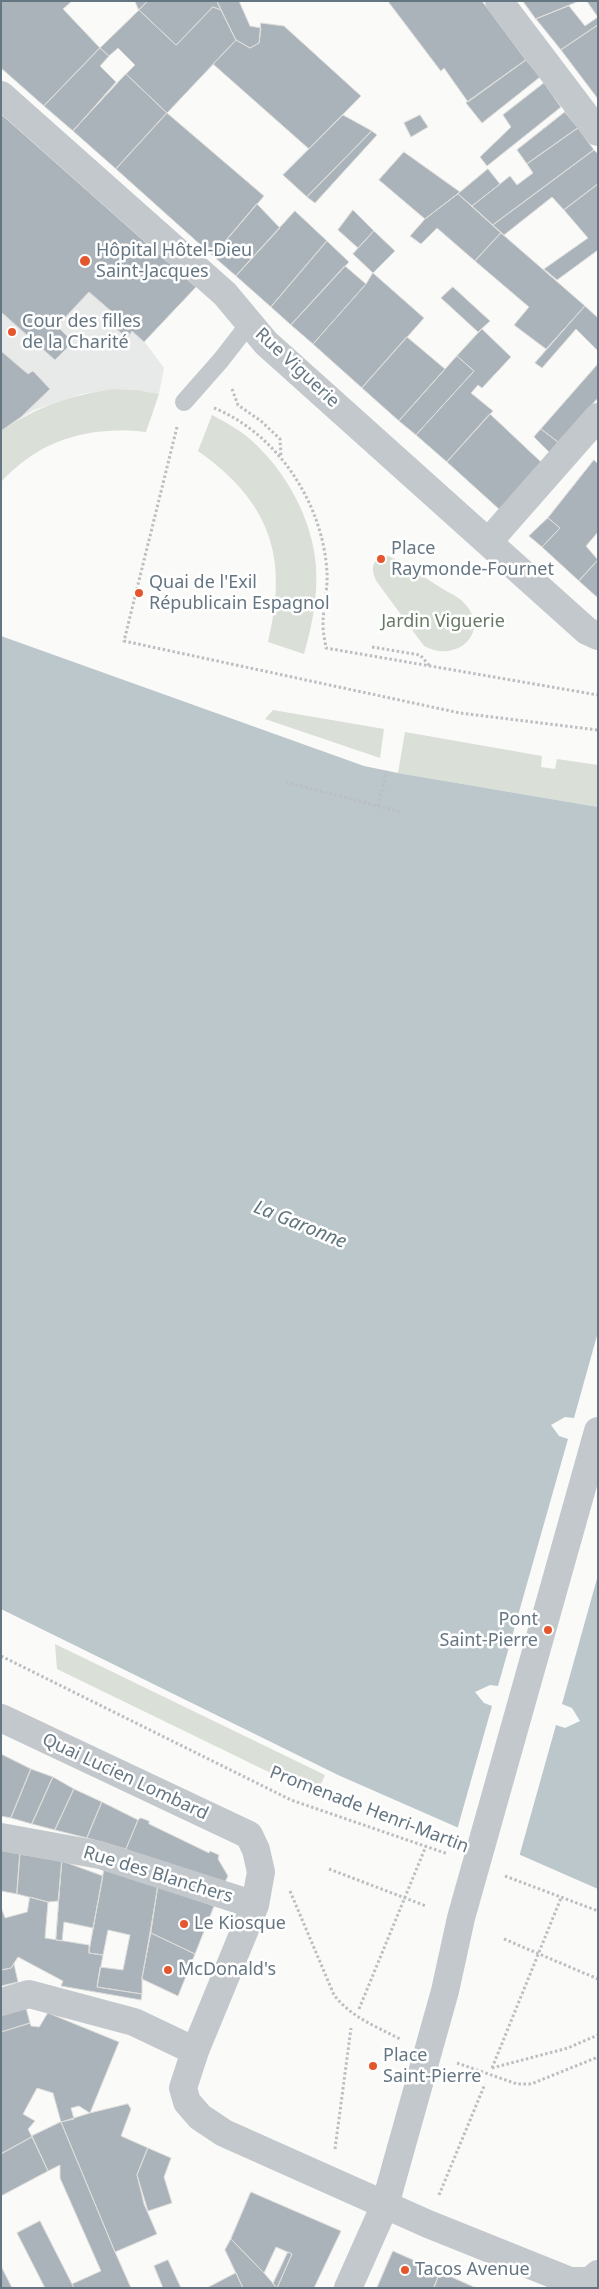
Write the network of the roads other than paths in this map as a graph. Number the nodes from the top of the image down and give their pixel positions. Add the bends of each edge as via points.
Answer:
1 (499, 1) edge
2 (1, 95) edge
3 (598, 132) edge
4 (249, 324) junction
5 (184, 402) road end
6 (598, 417) edge
7 (489, 541) junction
8 (598, 636) edge
9 (598, 1431) edge
10 (1, 1718) edge
11 (1, 1837) edge
12 (255, 1905) junction
13 (1, 2002) edge
14 (195, 2051) junction
15 (385, 2205) junction
16 (593, 2281) edge
17 (348, 2288) edge

1 - 3 street
2 - 4 street, Rue Viguerie via 225,294
4 - 5 lane
4 - 7 street, Rue Viguerie via 266,343
6 - 7 street
7 - 8 street, Rue Viguerie via 587,631
9 - 15 street
10 - 12 street, Quai Lucien Lombard via 248,1835 256,1850 261,1872
11 - 12 street, Rue des Blanchers via 100,1855
12 - 14 street
13 - 14 street via 29,1994 134,2022
14 - 15 street via 183,2088 187,2102 200,2117 224,2133
15 - 16 street via 570,2281
15 - 17 street

